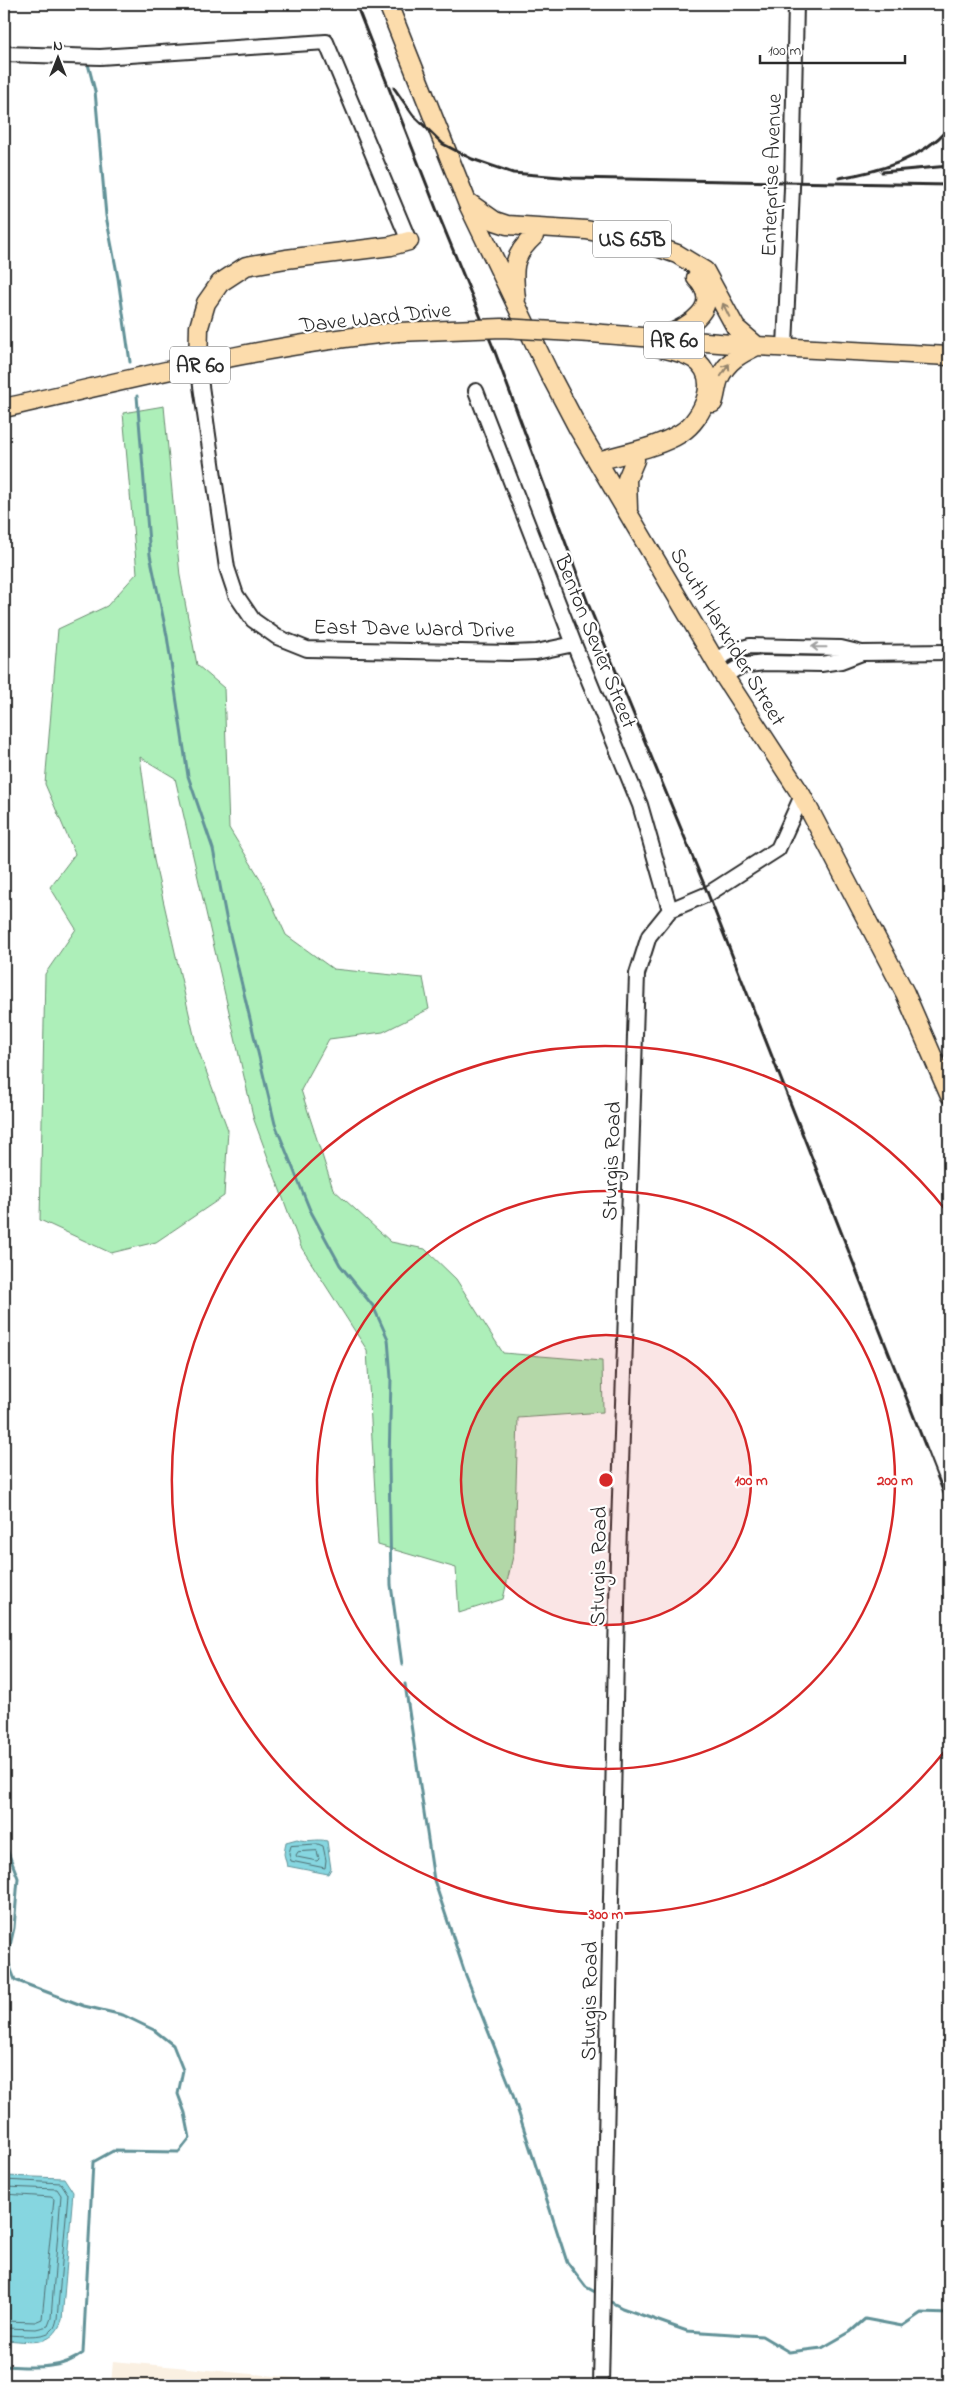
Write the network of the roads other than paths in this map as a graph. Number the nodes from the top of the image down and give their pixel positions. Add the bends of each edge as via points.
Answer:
1 (388, 4) edge
2 (796, 4) edge
3 (4, 54) edge
4 (467, 202) junction
5 (532, 232) junction
6 (482, 235) junction
7 (409, 241) joint
8 (517, 310) junction
9 (612, 335) junction
10 (658, 338) junction
11 (757, 346) junction
12 (785, 348) junction
13 (949, 356) edge
14 (198, 365) junction
15 (476, 390) dead end
16 (4, 408) edge
17 (579, 430) junction
18 (633, 456) junction
19 (600, 465) junction
20 (629, 512) junction
21 (574, 644) junction
22 (949, 652) edge
23 (862, 653) junction
24 (715, 660) junction
25 (724, 676) junction
26 (802, 796) junction
27 (670, 910) junction
28 (949, 1094) edge
29 (600, 2385) edge

1 - 4 main road, South Harkrider Street
2 - 12 street, Enterprise Avenue
3 - 7 street via 100,56 326,42
4 - 5 main road, US 65B via 495,221
4 - 6 main road, South Harkrider Street
5 - 6 main road
5 - 8 main road via 517,255 514,268
5 - 10 main road via 615,244 672,263 693,275 706,295 704,308 696,321 684,329
11 -> 5 main road, US 65B via 736,328 705,271 676,254 631,238 586,230
6 - 8 main road, South Harkrider Street
7 - 14 main road via 246,266 220,283 206,302 198,327
8 - 17 main road, South Harkrider Street
9 - 10 main road, Dave Ward Drive / AR 60
9 - 14 main road, Dave Ward Drive / AR 60, bridge via 502,328 398,332 345,337
9 - 18 main road via 695,359 704,370 708,386 705,404 696,420 681,433
10 - 11 main road, Dave Ward Drive / AR 60
11 - 12 main road
18 -> 11 main road via 657,454 694,435 707,420 724,371 736,355
12 - 13 main road
14 - 16 main road, Dave Ward Drive / AR 60
14 - 21 street, East Dave Ward Drive via 227,568 242,606 264,629 294,645 328,651 512,653
15 - 21 street, Benton Sevier Street
17 - 18 main road via 604,445
17 - 19 main road, South Harkrider Street
18 - 19 main road
18 - 20 main road via 627,478
19 - 20 main road, South Harkrider Street
20 - 24 main road, South Harkrider Street
21 - 27 street, Benton Sevier Street via 640,806
22 - 23 street
23 -> 24 street via 841,648 750,646
23 - 25 street via 821,664 741,666
24 - 25 main road, South Harkrider Street
25 - 26 main road, South Harkrider Street
26 - 27 street, Sturgis Road via 778,849 708,894
26 - 28 main road, South Harkrider Street via 906,992
27 - 29 street, Sturgis Road via 649,936 637,974 618,1558

